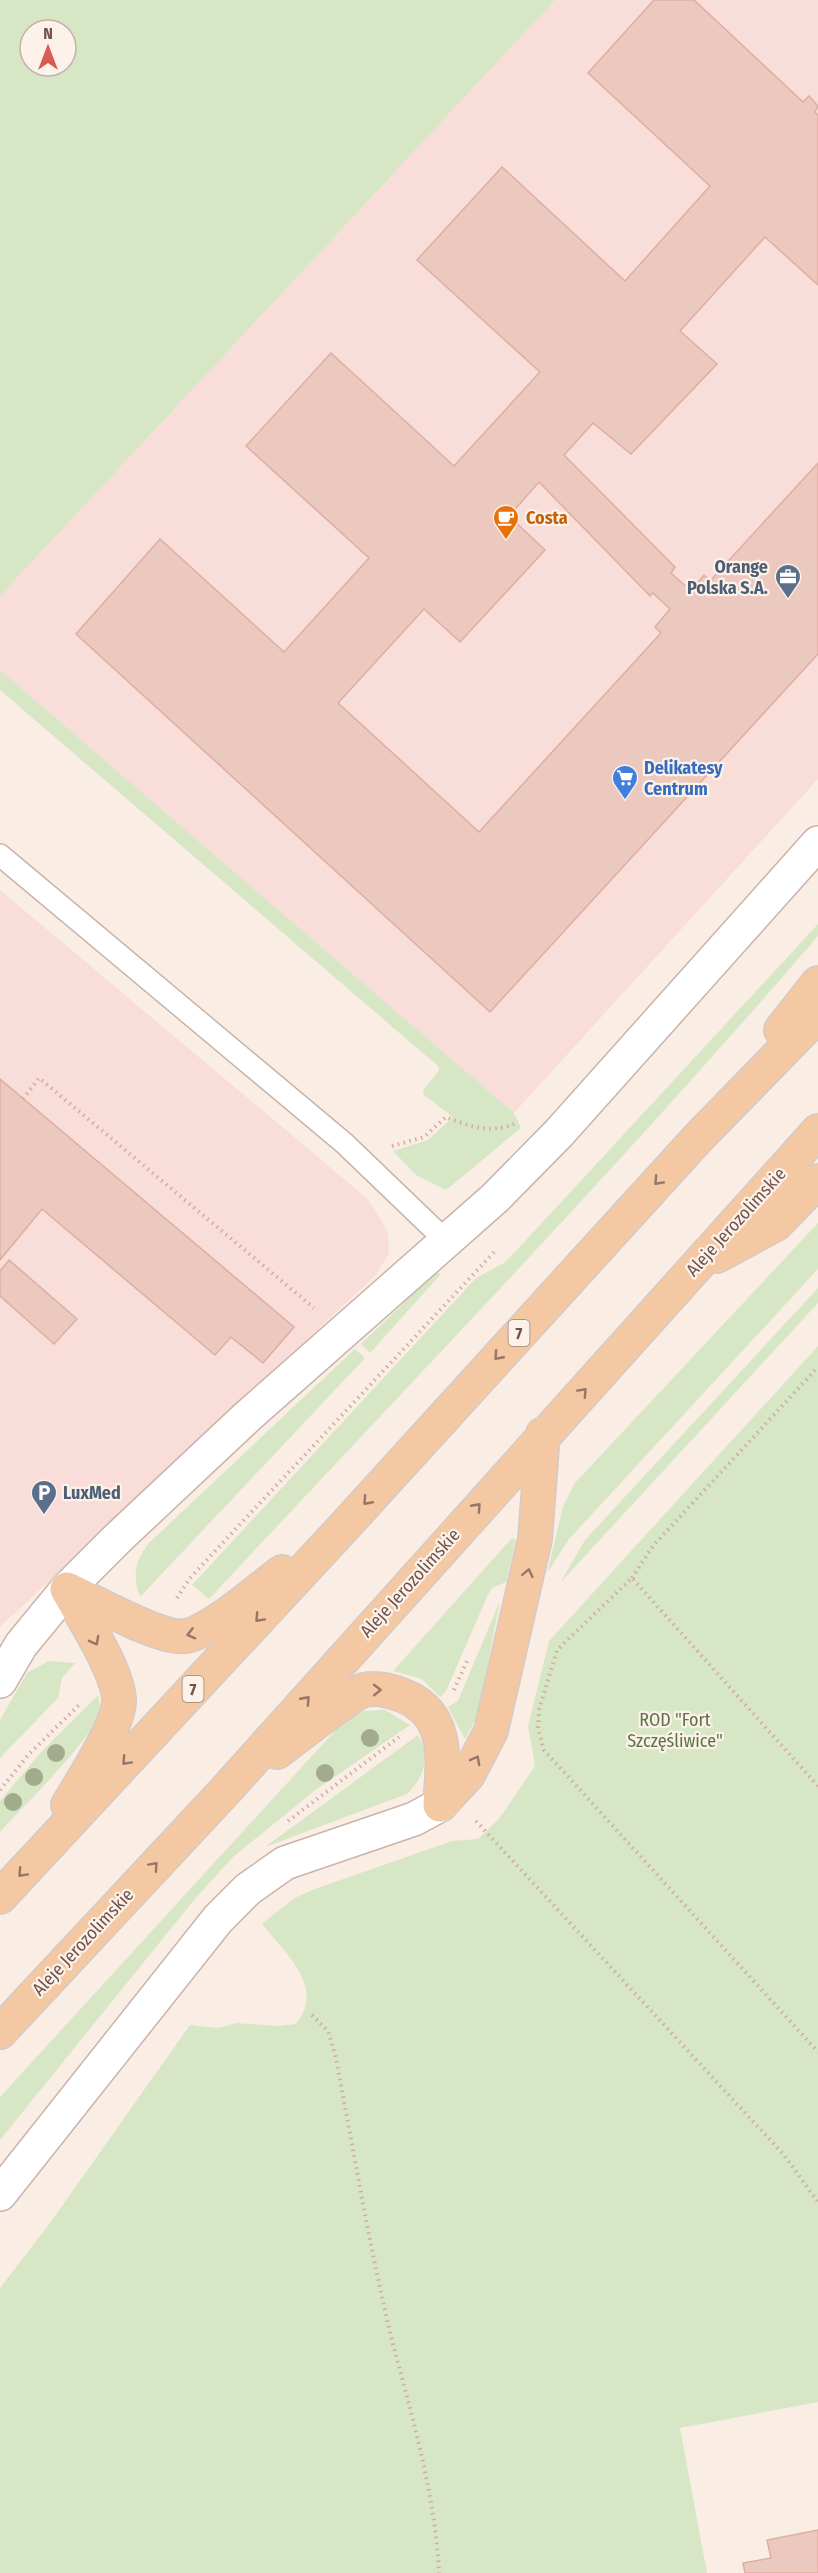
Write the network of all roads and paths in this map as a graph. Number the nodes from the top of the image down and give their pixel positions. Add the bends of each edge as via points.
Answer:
1 (818, 843) edge
2 (0, 855) edge
3 (818, 983) edge
4 (818, 1015) edge
5 (23, 1099) dead end
6 (522, 1120) dead end
7 (818, 1131) edge
8 (698, 1138) junction
9 (380, 1149) dead end
10 (818, 1180) edge
11 (445, 1240) junction
12 (497, 1248) dead end
13 (694, 1268) junction
14 (341, 1332) junction
15 (818, 1367) edge
16 (543, 1434) junction
17 (342, 1529) junction
18 (632, 1578) junction
19 (67, 1589) junction
20 (152, 1629) junction
21 (547, 1648) dead end
22 (557, 1650) junction
23 (112, 1671) junction
24 (0, 1681) edge
25 (818, 1786) edge
26 (0, 1790) edge
27 (225, 1791) junction
28 (440, 1805) junction
29 (476, 1820) dead end
30 (44, 1849) junction
31 (0, 1897) edge
32 (312, 2015) dead end
33 (0, 2032) edge
34 (818, 2052) edge
35 (0, 2194) edge
36 (818, 2202) edge
37 (439, 2573) edge

1 - 11 street via 559,1133 495,1198
2 - 11 lane via 344,1143
3 - 8 main road
4 - 8 main road, 7
5 - 14 path via 39,1078
6 - 9 path via 488,1129 446,1117 423,1137
7 - 13 main road, Aleje Jerozolimskie
8 -> 17 main road, 7
10 - 13 main road via 776,1224
11 - 14 street
12 - 20 path via 190,1578 170,1610
16 -> 13 main road, Aleje Jerozolimskie
14 - 19 street
15 - 18 path via 653,1546
27 -> 16 main road, Aleje Jerozolimskie
28 -> 16 main road via 468,1775 491,1731 535,1539
17 -> 20 main road via 201,1631 185,1636
17 -> 30 main road, 7
18 - 22 path
18 - 25 path
19 - 20 main road
19 -> 23 main road
19 - 24 street via 21,1645
21 - 22 path
22 - 34 path via 539,1710 538,1728 544,1750
23 - 26 path via 29,1754
23 - 30 main road via 119,1703 116,1719
27 -> 28 main road via 363,1690 389,1690 412,1699 431,1714 440,1734 444,1752
33 -> 27 main road, Aleje Jerozolimskie
28 - 35 street via 414,1819 285,1863 248,1889 218,1919
29 - 36 path via 784,2155
30 -> 31 main road, 7
32 - 37 path via 328,2031 335,2054 390,2332 414,2415

